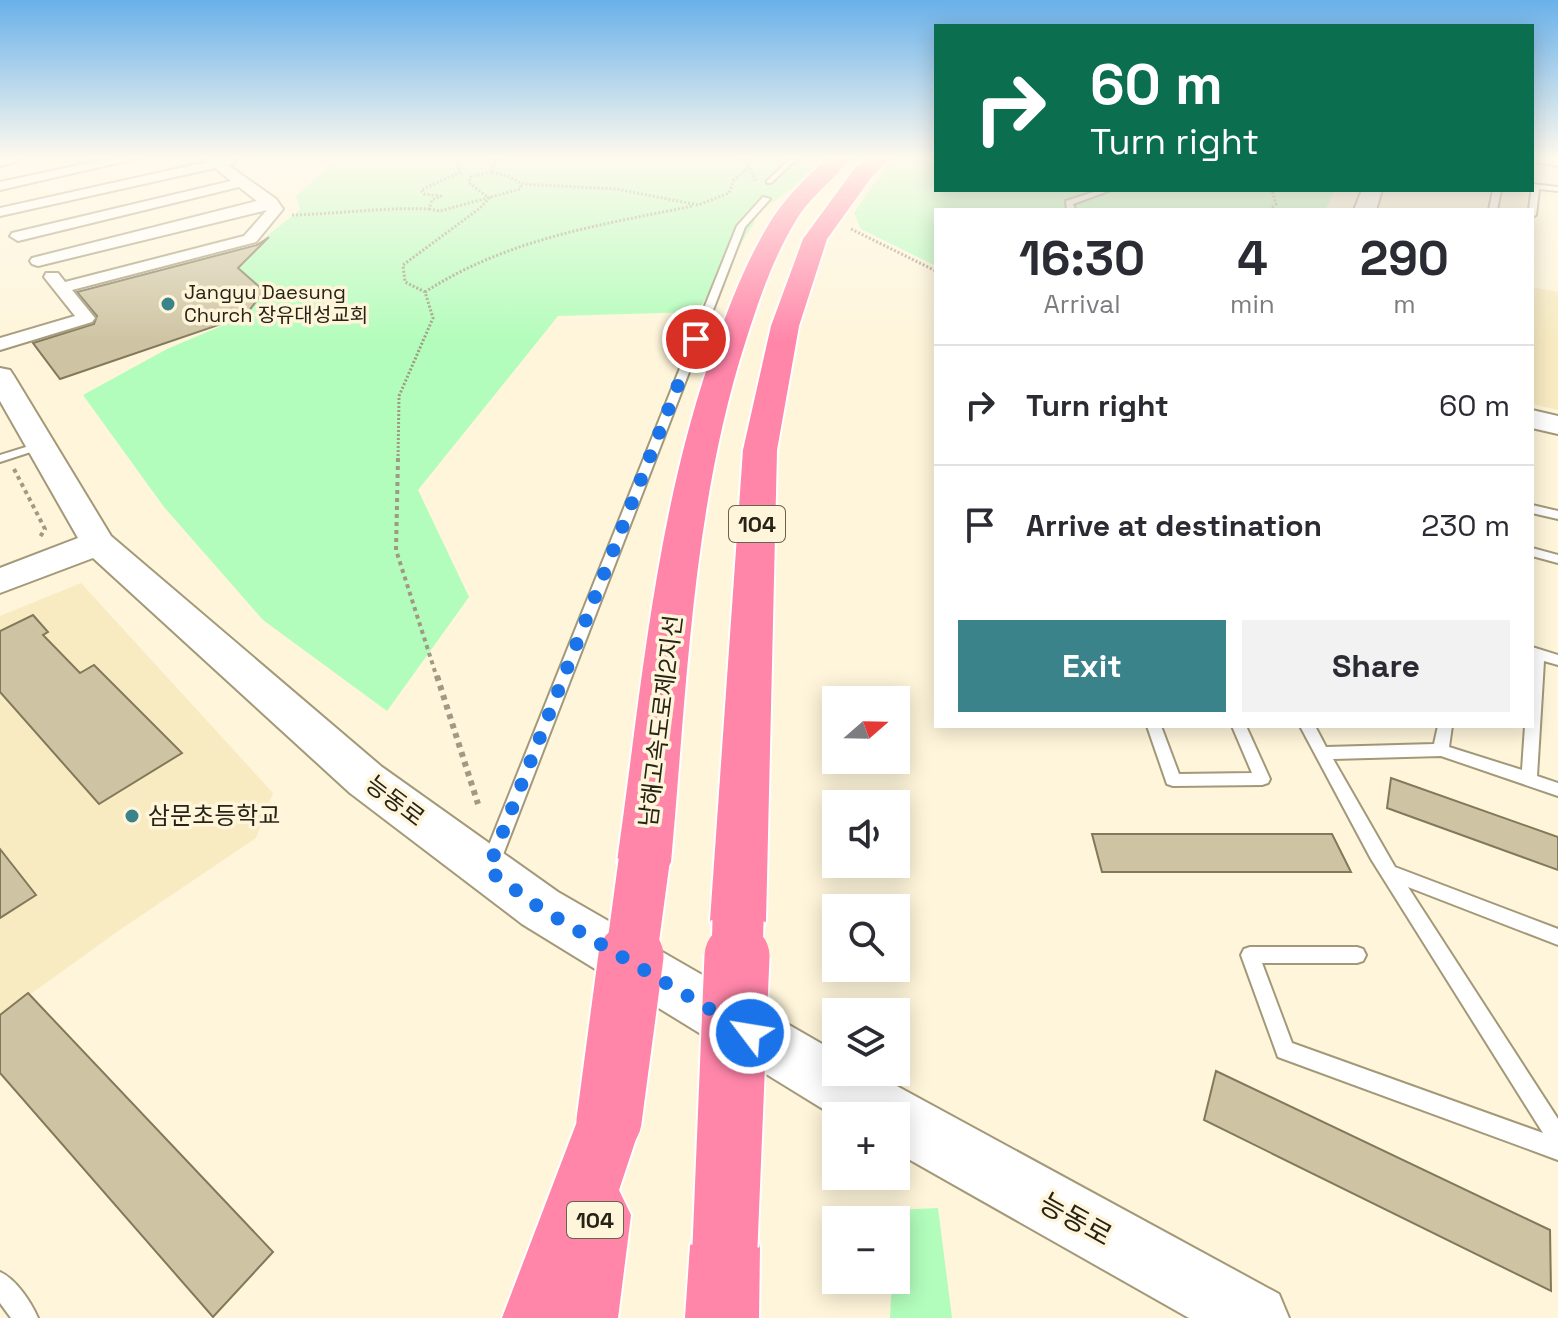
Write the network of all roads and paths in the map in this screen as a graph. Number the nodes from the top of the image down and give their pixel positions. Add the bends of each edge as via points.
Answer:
1 (5, 220) edge
2 (87, 220) edge
3 (229, 220) edge
4 (265, 220) edge
5 (467, 220) edge
6 (631, 220) edge
7 (747, 220) edge
8 (785, 220) edge
9 (829, 220) edge
10 (849, 228) dead end
11 (18, 236) junction
12 (38, 261) junction
13 (934, 270) edge
14 (61, 288) junction
15 (425, 292) junction
16 (0, 344) edge
17 (0, 376) edge
18 (1534, 419) edge
19 (1558, 425) edge
20 (17, 454) edge
21 (1534, 509) edge
22 (1558, 515) edge
23 (98, 543) junction
24 (33, 548) dead end
25 (1534, 553) edge
26 (1558, 559) edge
27 (0, 581) edge
28 (1535, 652) edge
29 (1558, 660) edge
30 (1534, 673) edge
31 (1155, 728) edge
32 (1240, 728) edge
33 (1308, 728) edge
34 (1445, 728) edge
35 (1531, 728) edge
36 (1441, 750) junction
37 (1322, 753) junction
38 (1529, 779) junction
39 (1558, 790) edge
40 (478, 804) dead end
41 (488, 870) junction
42 (1389, 873) junction
43 (1558, 937) edge
44 (1357, 955) dead end
45 (866, 1102) edge
46 (609, 1121) junction
47 (910, 1127) edge
48 (1558, 1138) edge
49 (1558, 1149) edge
50 (0, 1284) edge
51 (26, 1318) edge
52 (539, 1318) edge
53 (581, 1318) edge
54 (722, 1318) edge
55 (1255, 1318) edge

1 - 11 street
2 - 11 street
3 - 12 street
4 - 14 street via 250,239
5 - 15 path via 403,265 405,282
6 - 15 path via 536,240 456,273
7 - 41 lane
8 - 46 highway, 남해고속도로제2지선 / 104, bridge via 746,296 711,405 680,562
9 - 54 highway, 104, bridge via 815,239 785,326 760,450
10 - 13 path
11 - 12 street
12 - 14 street
14 - 16 street via 86,318
15 - 40 path via 433,318 399,396 396,550
17 - 20 street, 능동로
18 - 19 street
20 - 23 street, 능동로
20 - 24 path via 45,529
21 - 22 lane
23 - 27 street
23 - 41 street, 능동로 via 366,780
25 - 26 lane
28 - 29 lane
28 - 30 lane
31 - 32 lane via 1173,780 1262,779
33 - 37 lane
34 - 36 lane
35 - 38 lane
36 - 37 lane
36 - 38 lane
37 - 42 lane
38 - 39 lane
41 - 45 street, 능동로 via 540,908
42 - 43 lane
42 - 48 lane
44 - 49 lane via 1250,955 1285,1050
46 - 52 highway
46 - 53 highway, 남해고속도로제2지선 / 104
47 - 55 street, 능동로
50 - 51 lane

